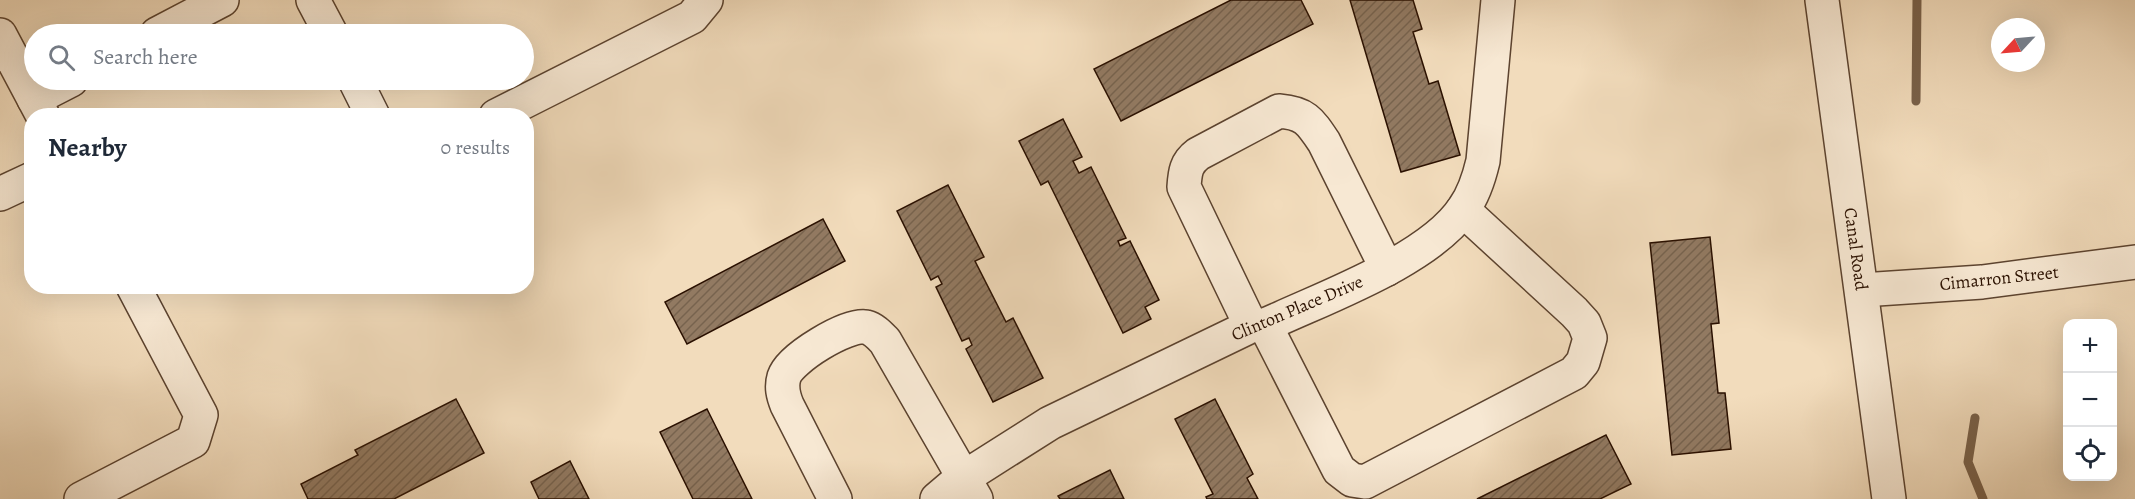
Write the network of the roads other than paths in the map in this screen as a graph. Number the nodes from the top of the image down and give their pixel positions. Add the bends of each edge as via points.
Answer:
1 (222, 0) edge
2 (313, 0) edge
3 (706, 0) edge
4 (1498, 0) edge
5 (1822, 0) edge
6 (175, 24) edge
7 (326, 24) edge
8 (0, 34) edge
9 (44, 90) edge
10 (359, 90) edge
11 (25, 97) edge
12 (369, 108) edge
13 (512, 108) edge
14 (24, 183) edge
15 (0, 194) edge
16 (1463, 210) junction
17 (2135, 262) edge
18 (1387, 269) junction
19 (1862, 290) junction
20 (137, 294) edge
21 (1258, 325) junction
22 (971, 489) edge
23 (81, 499) edge
24 (835, 499) edge
25 (937, 499) edge
26 (1889, 499) edge

1 - 6 street
2 - 7 street
3 - 13 street via 692,16
4 - 16 street, Clinton Place Drive via 1482,161 1479,178
5 - 19 street, Canal Road
8 - 11 street
9 - 11 street
10 - 12 street
14 - 15 street
16 - 18 street, Clinton Place Drive via 1425,245
16 - 21 street via 1584,323 1590,338 1583,362 1574,372 1365,482 1352,480 1339,470
17 - 19 street, Cimarron Street via 1982,282
18 - 21 street, Clinton Place Drive
18 - 21 street via 1313,125 1303,116 1279,111 1198,153 1190,160 1185,175 1184,187
19 - 26 street, Canal Road
20 - 23 street via 201,415 193,441
21 - 22 street, Clinton Place Drive via 1050,423
22 - 24 street via 885,341 867,327 853,327 792,364 784,376 782,391
22 - 25 street, Clinton Place Drive via 957,482

